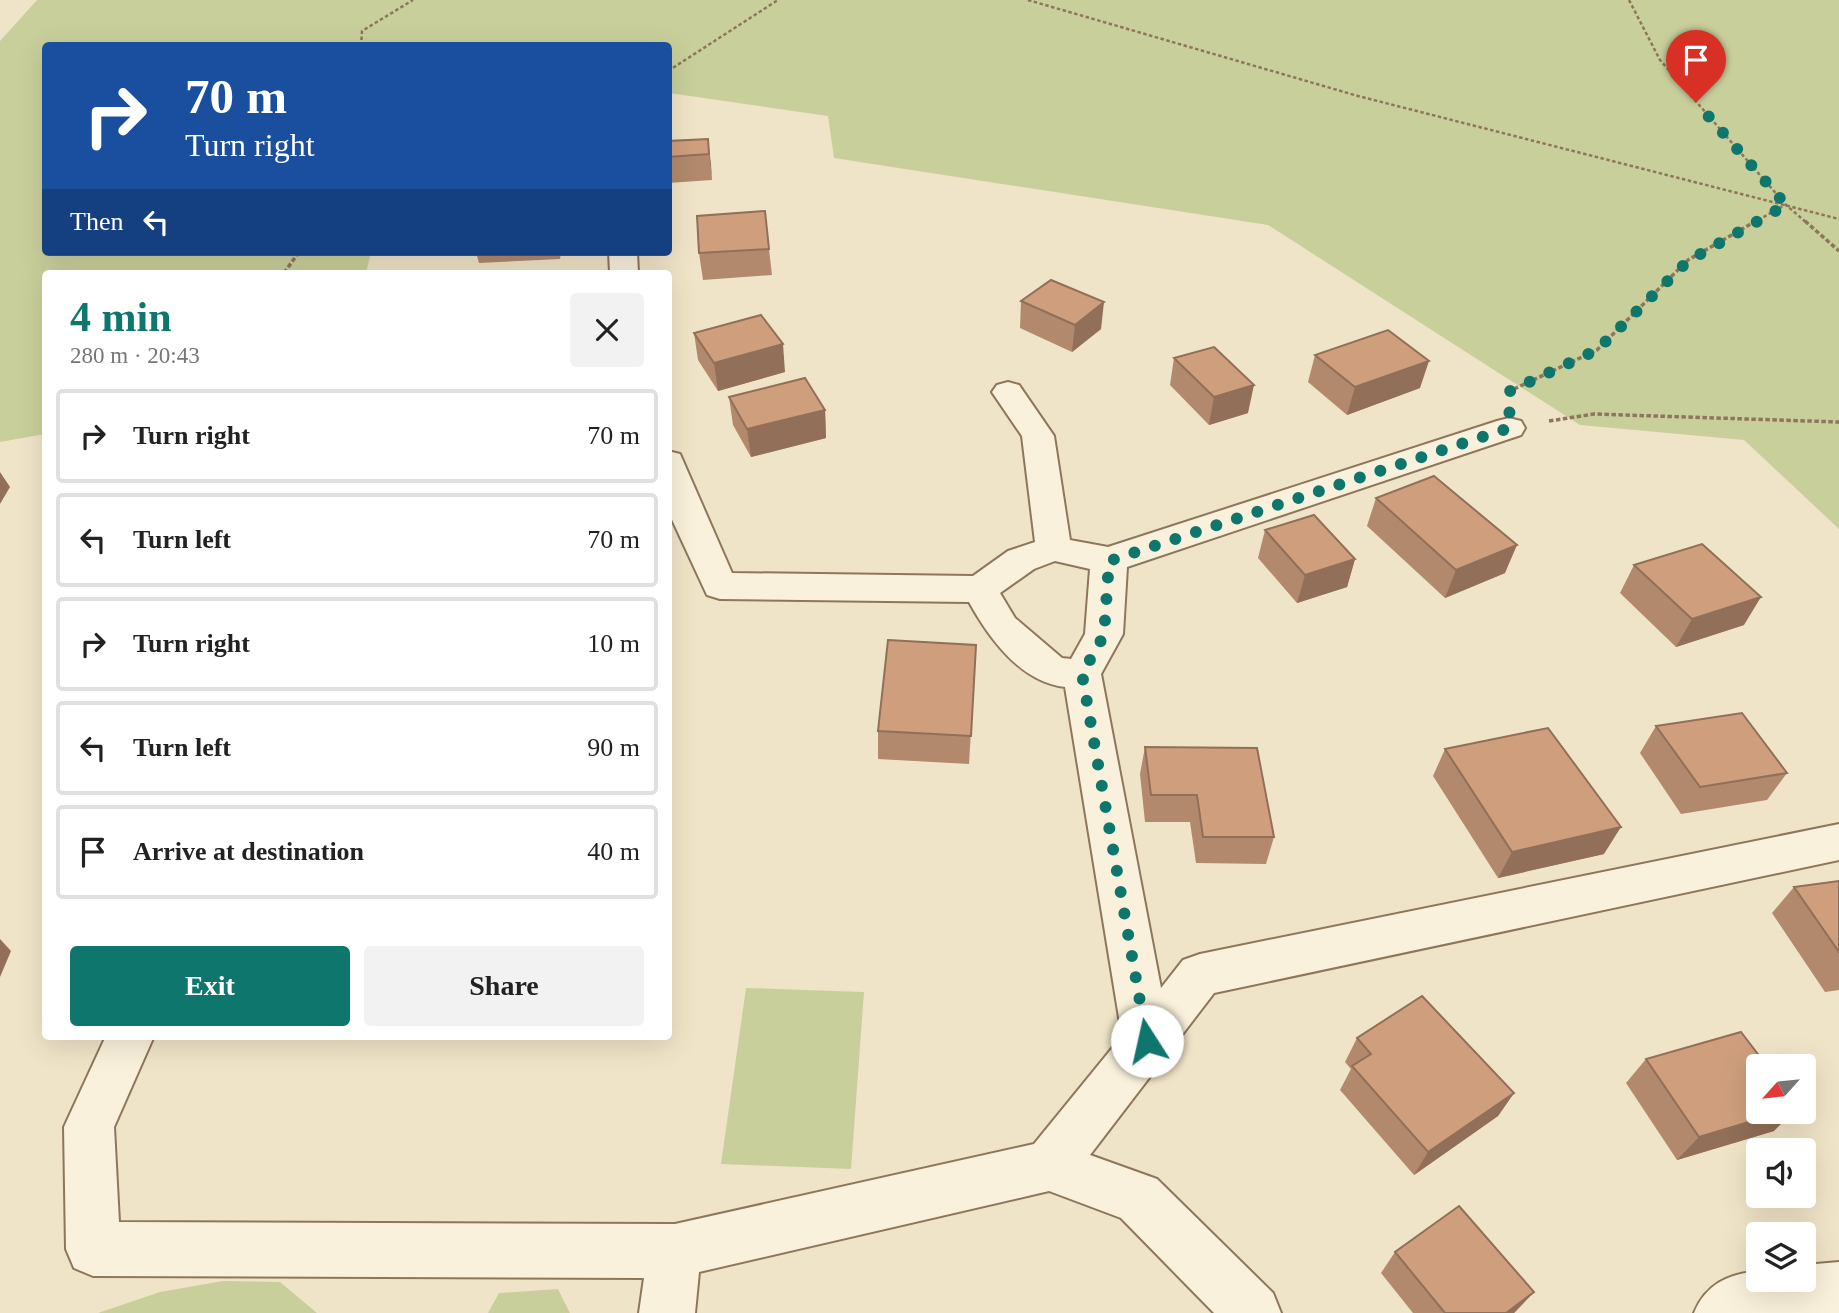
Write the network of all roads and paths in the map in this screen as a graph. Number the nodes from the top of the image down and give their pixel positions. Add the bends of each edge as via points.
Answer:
1 (413, 0) edge
2 (778, 0) edge
3 (1028, 0) edge
4 (1629, 0) edge
5 (361, 42) edge
6 (672, 68) edge
7 (1786, 205) junction
8 (1839, 219) edge
9 (1839, 251) edge
10 (1008, 392) dead end
11 (1839, 422) edge
12 (1509, 428) junction
13 (672, 473) edge
14 (1054, 549) junction
15 (1109, 561) junction
16 (980, 589) junction
17 (1082, 674) junction
18 (1839, 842) edge
19 (128, 1040) edge
20 (1147, 1041) junction
21 (1049, 1166) junction
22 (675, 1251) junction
23 (1839, 1290) edge
24 (667, 1313) edge
25 (1253, 1313) edge
26 (1722, 1313) edge

1 - 5 path via 362,31
2 - 6 path
3 - 7 path via 1358,96
4 - 7 path via 1660,60
7 - 8 path
7 - 9 path
7 - 12 path via 1688,261 1597,350 1510,391
10 - 14 street via 1038,436
11 - 12 path via 1594,414
12 - 15 street
13 - 16 street via 720,586
14 - 15 street
14 - 16 street via 1021,560
15 - 17 street via 1104,635
16 - 17 street via 1002,628 1052,671
17 - 20 street
18 - 20 street via 1200,975
19 - 22 street via 89,1127 93,1249
20 - 21 street
21 - 22 street
21 - 25 street via 1138,1198
22 - 24 street
23 - 26 street via 1742,1300

